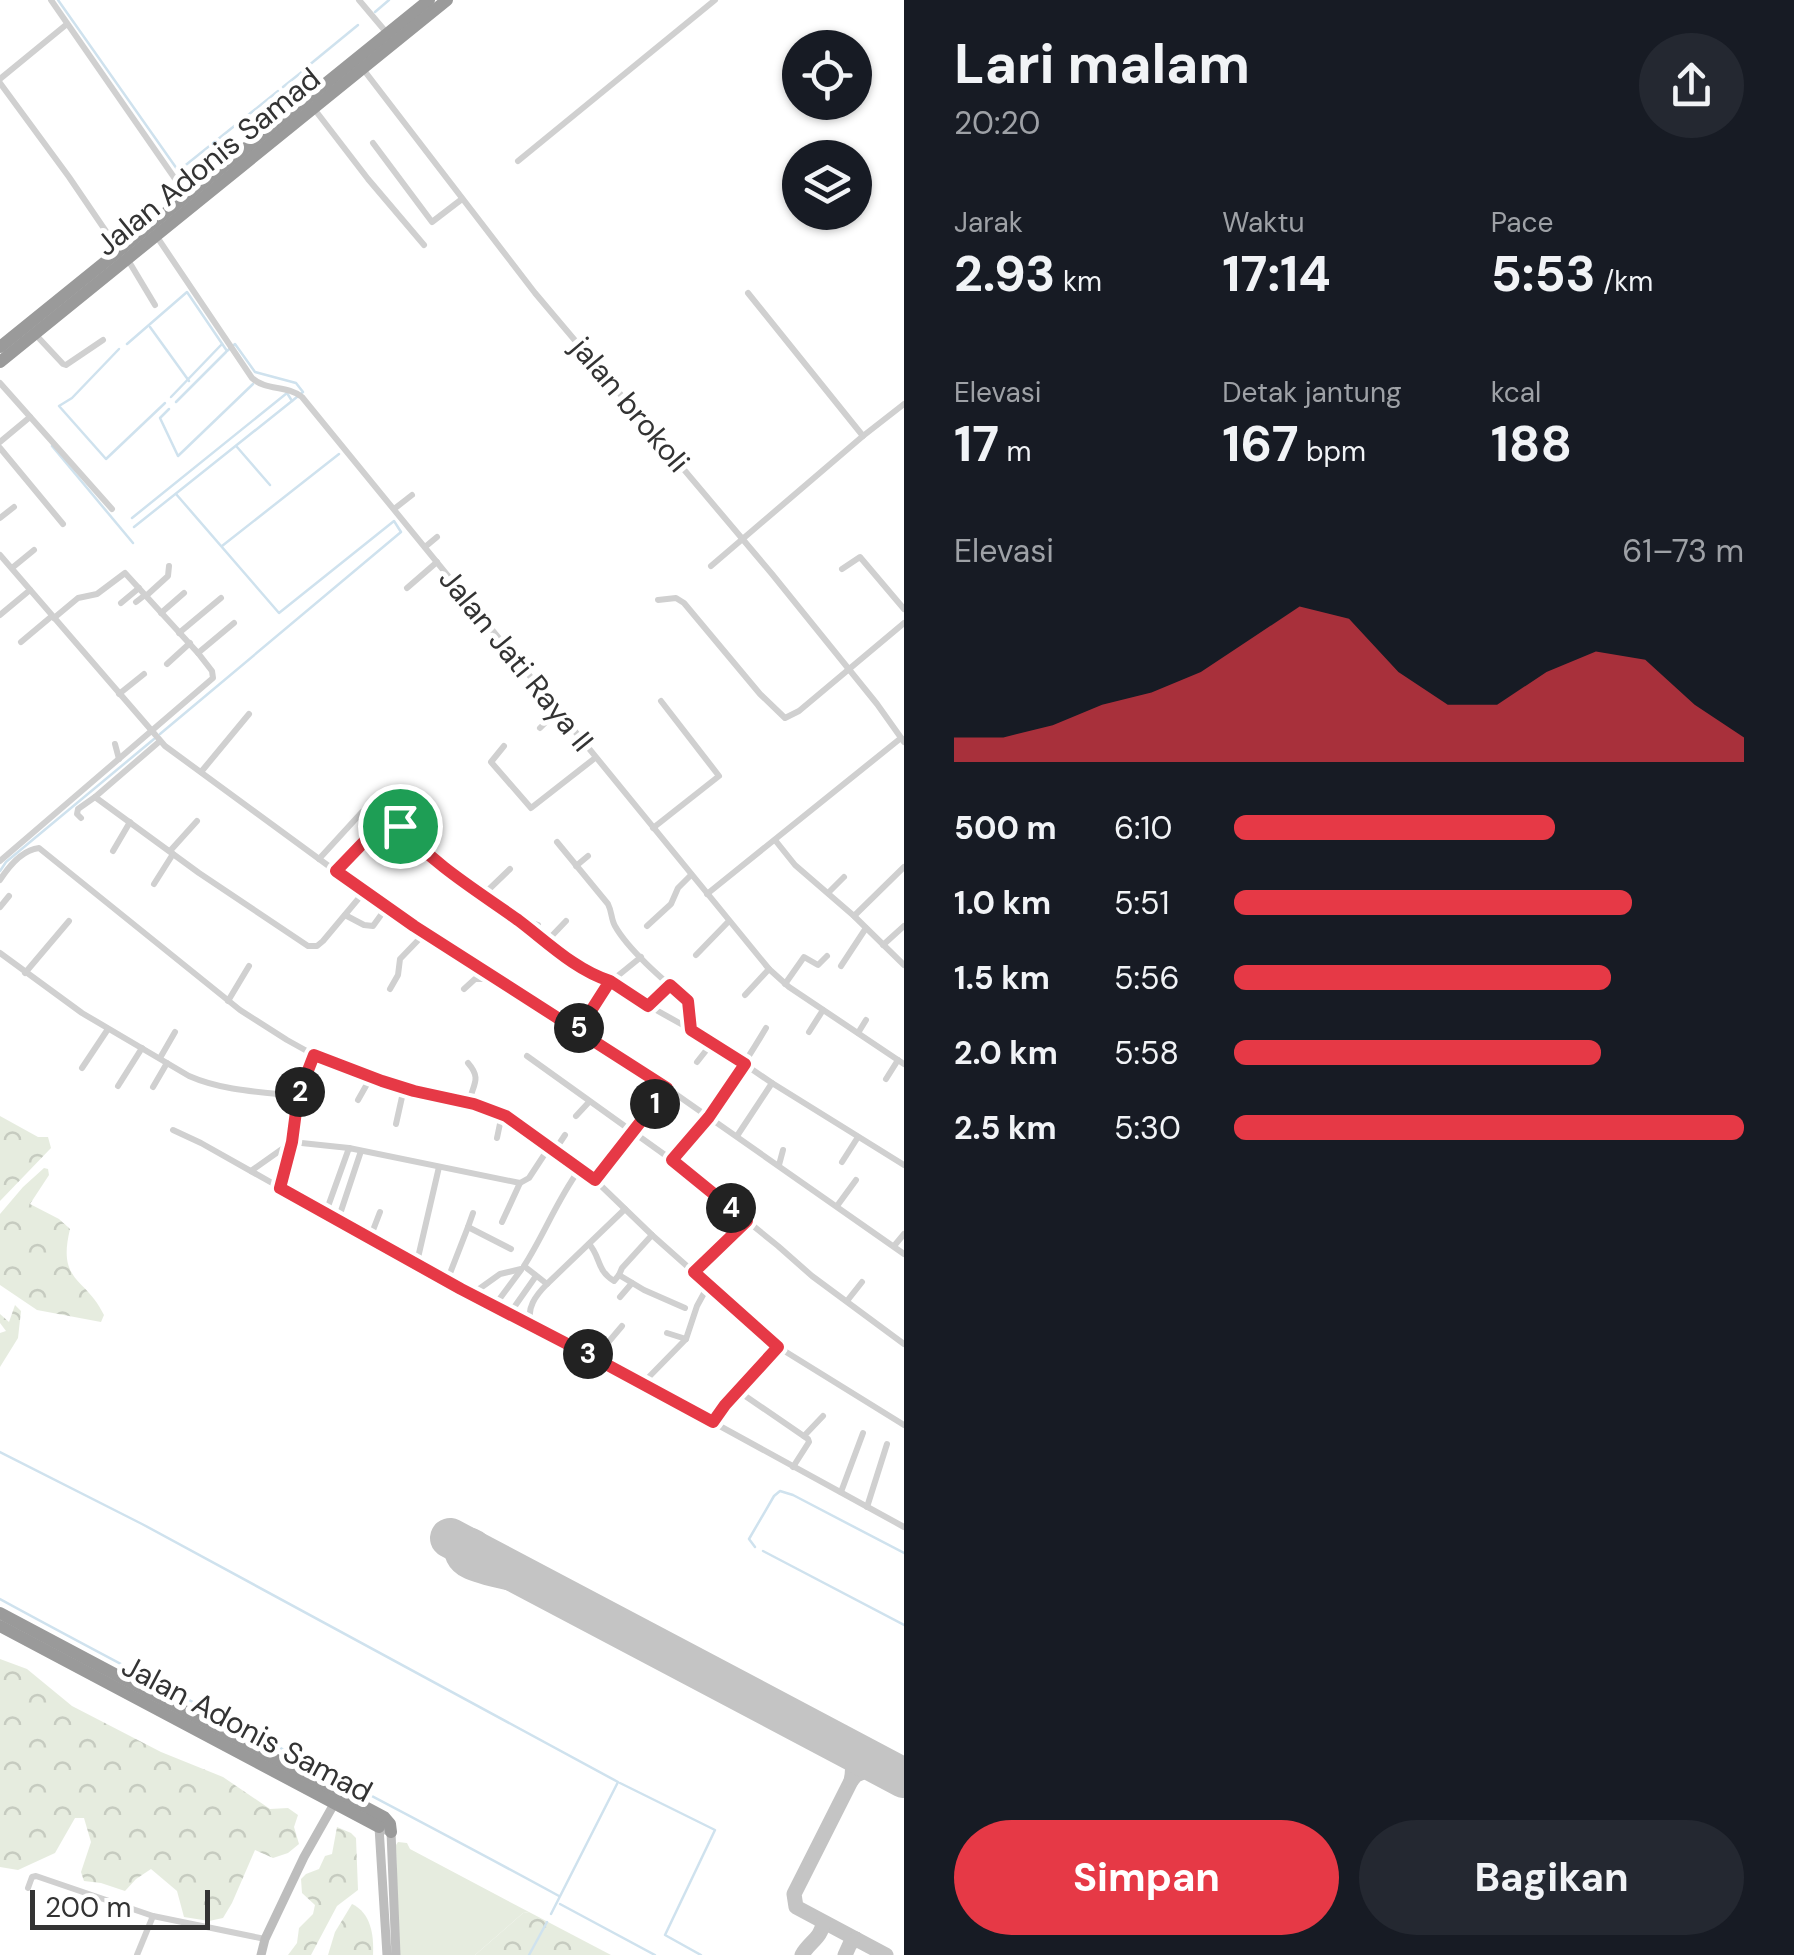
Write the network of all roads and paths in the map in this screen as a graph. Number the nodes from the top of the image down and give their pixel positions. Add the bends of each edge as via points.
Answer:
1 (51, 0) edge
2 (359, 0) edge
3 (429, 0) edge
4 (447, 0) edge
5 (715, 0) edge
6 (67, 24) junction
7 (386, 33) junction
8 (362, 69) junction
9 (0, 81) edge
10 (313, 108) junction
11 (373, 143) dead end
12 (518, 160) dead end
13 (188, 197) junction
14 (462, 199) junction
15 (156, 236) junction
16 (424, 245) dead end
17 (123, 256) junction
18 (748, 293) dead end
19 (156, 305) dead end
20 (35, 334) junction
21 (102, 340) dead end
22 (0, 348) edge
23 (0, 362) edge
24 (0, 383) edge
25 (904, 404) edge
26 (30, 417) junction
27 (863, 436) junction
28 (0, 445) edge
29 (412, 495) dead end
30 (14, 506) dead end
31 (112, 509) dead end
32 (394, 509) junction
33 (0, 518) edge
34 (63, 524) dead end
35 (437, 536) dead end
36 (742, 539) junction
37 (425, 547) junction
38 (34, 550) dead end
39 (0, 555) edge
40 (437, 562) junction
41 (170, 566) dead end
42 (710, 566) dead end
43 (12, 568) junction
44 (842, 569) dead end
45 (407, 588) dead end
46 (30, 590) junction
47 (143, 593) junction
48 (184, 594) dead end
49 (222, 598) dead end
50 (658, 600) dead end
51 (136, 602) dead end
52 (121, 604) dead end
53 (904, 609) edge
54 (161, 613) junction
55 (0, 615) edge
56 (53, 617) junction
57 (904, 623) edge
58 (234, 624) dead end
59 (179, 632) junction
60 (21, 642) dead end
61 (190, 643) junction
62 (198, 652) junction
63 (167, 664) dead end
64 (848, 671) junction
65 (144, 674) dead end
66 (119, 694) junction
67 (660, 701) dead end
68 (558, 712) junction
69 (249, 714) dead end
70 (540, 728) dead end
71 (155, 736) junction
72 (903, 738) edge
73 (115, 744) dead end
74 (504, 746) dead end
75 (595, 758) junction
76 (119, 759) junction
77 (201, 772) junction
78 (95, 797) junction
79 (419, 805) dead end
80 (362, 812) dead end
81 (81, 818) dead end
82 (196, 821) dead end
83 (130, 822) junction
84 (400, 826) junction
85 (654, 828) junction
86 (775, 840) junction
87 (557, 842) dead end
88 (112, 851) dead end
89 (171, 852) junction
90 (588, 856) dead end
91 (319, 859) junction
92 (0, 862) edge
93 (576, 866) junction
94 (904, 867) edge
95 (510, 868) dead end
96 (336, 871) junction
97 (691, 874) junction
98 (844, 878) dead end
99 (0, 880) edge
100 (154, 884) dead end
101 (364, 892) junction
102 (828, 893) junction
103 (707, 894) junction
104 (482, 896) junction
105 (386, 908) junction
106 (346, 915) junction
107 (854, 916) junction
108 (518, 920) junction
109 (566, 920) dead end
110 (69, 921) dead end
111 (729, 921) junction
112 (538, 925) dead end
113 (647, 926) dead end
114 (904, 926) edge
115 (866, 928) junction
116 (425, 932) junction
117 (545, 943) junction
118 (883, 945) junction
119 (0, 953) edge
120 (696, 954) dead end
121 (827, 956) dead end
122 (641, 957) junction
123 (904, 963) edge
124 (249, 966) dead end
125 (841, 966) dead end
126 (769, 969) junction
127 (25, 972) junction
128 (491, 975) junction
129 (610, 981) junction
130 (785, 984) junction
131 (670, 985) junction
132 (390, 989) dead end
133 (464, 989) dead end
134 (745, 995) dead end
135 (228, 1001) junction
136 (648, 1006) junction
137 (824, 1010) junction
138 (866, 1020) dead end
139 (766, 1028) dead end
140 (108, 1029) junction
141 (691, 1030) junction
142 (578, 1031) junction
143 (175, 1032) dead end
144 (809, 1032) dead end
145 (858, 1033) junction
146 (712, 1043) junction
147 (142, 1048) junction
148 (314, 1055) junction
149 (527, 1056) dead end
150 (164, 1061) junction
151 (697, 1062) dead end
152 (901, 1062) edge
153 (468, 1063) dead end
154 (745, 1064) junction
155 (82, 1068) dead end
156 (371, 1077) junction
157 (886, 1079) dead end
158 (772, 1084) junction
159 (118, 1086) dead end
160 (153, 1087) dead end
161 (404, 1088) junction
162 (667, 1088) junction
163 (298, 1096) junction
164 (358, 1100) dead end
165 (469, 1102) junction
166 (589, 1102) junction
167 (502, 1114) junction
168 (576, 1116) dead end
169 (709, 1117) junction
170 (396, 1124) dead end
171 (173, 1130) dead end
172 (633, 1134) junction
173 (565, 1135) dead end
174 (737, 1136) junction
175 (858, 1137) junction
176 (497, 1138) dead end
177 (292, 1142) junction
178 (349, 1148) junction
179 (553, 1148) junction
180 (783, 1150) dead end
181 (362, 1151) junction
182 (672, 1160) junction
183 (842, 1162) dead end
184 (779, 1165) junction
185 (904, 1165) edge
186 (439, 1167) junction
187 (580, 1169) junction
188 (251, 1171) junction
189 (595, 1180) junction
190 (856, 1180) dead end
191 (520, 1183) junction
192 (280, 1188) junction
193 (838, 1206) junction
194 (625, 1208) junction
195 (326, 1212) junction
196 (380, 1212) dead end
197 (473, 1213) dead end
198 (338, 1220) junction
199 (747, 1221) junction
200 (502, 1222) dead end
201 (468, 1227) junction
202 (904, 1234) edge
203 (652, 1235) junction
204 (370, 1238) junction
205 (589, 1244) junction
206 (894, 1246) junction
207 (511, 1248) dead end
208 (904, 1254) edge
209 (418, 1262) junction
210 (523, 1268) junction
211 (694, 1272) junction
212 (619, 1275) junction
213 (536, 1276) junction
214 (447, 1281) junction
215 (862, 1282) dead end
216 (632, 1283) junction
217 (547, 1284) junction
218 (708, 1284) junction
219 (472, 1294) junction
220 (620, 1298) dead end
221 (847, 1301) junction
222 (495, 1305) junction
223 (685, 1308) dead end
224 (510, 1313) junction
225 (532, 1325) junction
226 (622, 1326) dead end
227 (667, 1333) dead end
228 (686, 1339) junction
229 (904, 1344) edge
230 (778, 1347) junction
231 (595, 1358) junction
232 (642, 1384) junction
233 (738, 1392) junction
234 (824, 1416) dead end
235 (713, 1422) junction
236 (904, 1425) edge
237 (862, 1433) dead end
238 (804, 1436) junction
239 (887, 1444) dead end
240 (793, 1468) junction
241 (841, 1492) junction
242 (867, 1506) junction
243 (904, 1526) edge
244 (0, 1613) edge
245 (0, 1626) edge
246 (229, 1741) junction
247 (334, 1804) junction
248 (385, 1829) junction
249 (28, 1888) dead end
250 (153, 1916) junction
251 (265, 1940) junction
252 (137, 1955) edge
253 (262, 1955) edge
254 (387, 1955) edge
255 (396, 1955) edge

1 - 6 street
2 - 7 street
3 - 7 highway
4 - 8 highway, Jalan Adonis Samad
5 - 12 street
6 - 9 street
6 - 13 street
7 - 13 highway
8 - 10 highway, Jalan Adonis Samad
8 - 14 street, jalan brokoli
9 - 17 street
10 - 15 highway, Jalan Adonis Samad
10 - 16 street
11 - 14 street via 432,222
13 - 17 highway
14 - 36 street, jalan brokoli
15 - 17 highway, Jalan Adonis Samad
15 - 32 street, Jalan Jati Raya II via 252,378 302,397
17 - 19 street
17 - 20 highway, Jalan Adonis Samad
17 - 22 highway
18 - 27 street
20 - 21 street via 66,365
20 - 23 highway, Jalan Adonis Samad
24 - 26 street
25 - 27 street
26 - 28 street
26 - 31 street
27 - 36 street
28 - 34 street
29 - 32 street
30 - 33 street
32 - 37 street, Jalan Jati Raya II
35 - 37 street
36 - 42 street
36 - 64 street, jalan brokoli
37 - 40 street, Jalan Jati Raya II
38 - 43 street
39 - 43 street
40 - 45 street
40 - 68 street, Jalan Jati Raya II
41 - 47 street via 168,576
43 - 46 street
44 - 53 street via 860,557
46 - 55 street
46 - 56 street
47 - 51 street
47 - 52 street
47 - 54 street
47 - 56 street via 123,573
48 - 54 street
49 - 59 street
50 - 64 street via 684,603 785,718
54 - 59 street
56 - 60 street
56 - 66 street
57 - 64 street
58 - 62 street
59 - 61 street
61 - 62 street
61 - 63 street
62 - 71 street via 213,678
64 - 72 street, jalan brokoli
65 - 66 street
66 - 71 street
67 - 85 street via 719,776
68 - 70 street
68 - 75 street, Jalan Jati Raya II
69 - 77 street
71 - 76 street
71 - 77 street
71 - 78 street
72 - 86 street
73 - 76 street
74 - 75 street via 491,762 531,808
75 - 85 street, Jalan Jati Raya II
76 - 92 street
77 - 91 street
78 - 81 street via 78,810
78 - 83 street
79 - 84 street
80 - 91 street
82 - 89 street
83 - 88 street
83 - 89 street
84 - 96 street via 387,818
84 - 104 street
85 - 97 street, Jalan Jati Raya II
86 - 102 street
86 - 103 street
87 - 93 street
89 - 100 street
89 - 106 street via 308,946 317,946
90 - 93 street
91 - 96 street
93 - 122 street
94 - 107 street
95 - 104 street
96 - 101 street
97 - 103 street, Jalan Jati Raya II
97 - 113 street
98 - 102 street
99 - 135 street via 23,854 38,848
101 - 105 street
101 - 106 street
102 - 107 street
103 - 111 street, Jalan Jati Raya II
104 - 108 street
105 - 106 street via 370,926
105 - 116 street
107 - 115 street
108 - 112 street
108 - 117 street
109 - 117 street
110 - 127 street
111 - 120 street
111 - 126 street, Jalan Jati Raya II
114 - 118 street
115 - 118 street
115 - 125 street
116 - 128 street
116 - 132 street via 400,960
117 - 129 street
118 - 123 street
119 - 127 street
121 - 130 street via 818,965 807,954
122 - 129 street
122 - 131 street
124 - 135 street
126 - 130 street, Jalan Jati Raya II
126 - 134 street
127 - 140 street
128 - 133 street via 474,978
128 - 142 street
129 - 136 street
129 - 142 street
130 - 137 street, Jalan Jati Raya II
131 - 136 street
131 - 141 street via 688,1001
135 - 148 street
136 - 141 street
137 - 144 street
137 - 145 street, Jalan Jati Raya II
138 - 145 street
139 - 154 street
140 - 147 street
140 - 155 street
141 - 146 street
142 - 162 street
143 - 150 street
145 - 152 street, Jalan Jati Raya II
146 - 151 street
146 - 154 street
147 - 150 street
147 - 159 street
148 - 156 street
148 - 163 street
149 - 166 street
150 - 160 street
150 - 163 street via 206,1082
152 - 157 street
153 - 165 street via 477,1078
154 - 158 street
154 - 169 street
156 - 161 street
156 - 164 street
158 - 174 street
158 - 175 street
161 - 165 street
161 - 170 street
162 - 169 street
162 - 172 street
163 - 177 street
165 - 167 street
166 - 168 street
166 - 172 street
167 - 176 street
167 - 179 street
169 - 174 street
169 - 182 street
171 - 188 street
172 - 182 street
172 - 189 street
173 - 179 street
174 - 184 street
175 - 183 street
175 - 185 street
177 - 178 street
177 - 188 street
177 - 192 street
178 - 181 street
178 - 195 street
179 - 187 street
179 - 191 street
180 - 184 street
181 - 186 street
181 - 198 street
182 - 199 street
184 - 193 street
186 - 191 street
186 - 209 street
187 - 189 street
187 - 210 street
188 - 192 street
189 - 194 street
190 - 193 street
191 - 200 street
192 - 195 street
193 - 206 street
194 - 203 street
194 - 205 street
195 - 198 street
196 - 204 street
197 - 201 street
198 - 204 street
199 - 211 street
199 - 221 street
201 - 207 street
201 - 214 street
202 - 206 street
203 - 211 street
203 - 212 street
204 - 209 street
205 - 212 street via 602,1272 614,1281
205 - 217 street
206 - 208 street
209 - 214 street
210 - 213 street
210 - 219 street via 500,1274
210 - 222 street
211 - 218 street
212 - 216 street
213 - 217 street
213 - 224 street
214 - 219 street
215 - 221 street
216 - 220 street
216 - 223 street
217 - 225 street via 529,1313
218 - 228 street
218 - 230 street
219 - 222 street
221 - 229 street
222 - 224 street
224 - 225 street
225 - 231 street
226 - 231 street
227 - 228 street
228 - 232 street
230 - 233 street
230 - 236 street
231 - 232 street
232 - 235 street
233 - 235 street
233 - 238 street
234 - 238 street
235 - 240 street
237 - 241 street
238 - 240 street via 809,1442
239 - 242 street
240 - 241 street
241 - 242 street
242 - 243 street
244 - 246 highway, Jalan Adonis Samad
245 - 246 highway, Jalan Adonis Samad
246 - 247 highway, Jalan Adonis Samad
246 - 248 highway, Jalan Adonis Samad via 384,1817 390,1824
247 - 248 highway, Jalan Adonis Samad
247 - 251 main road
248 - 254 main road
248 - 255 main road
249 - 250 street via 36,1876
250 - 251 street
250 - 252 street
251 - 253 main road

